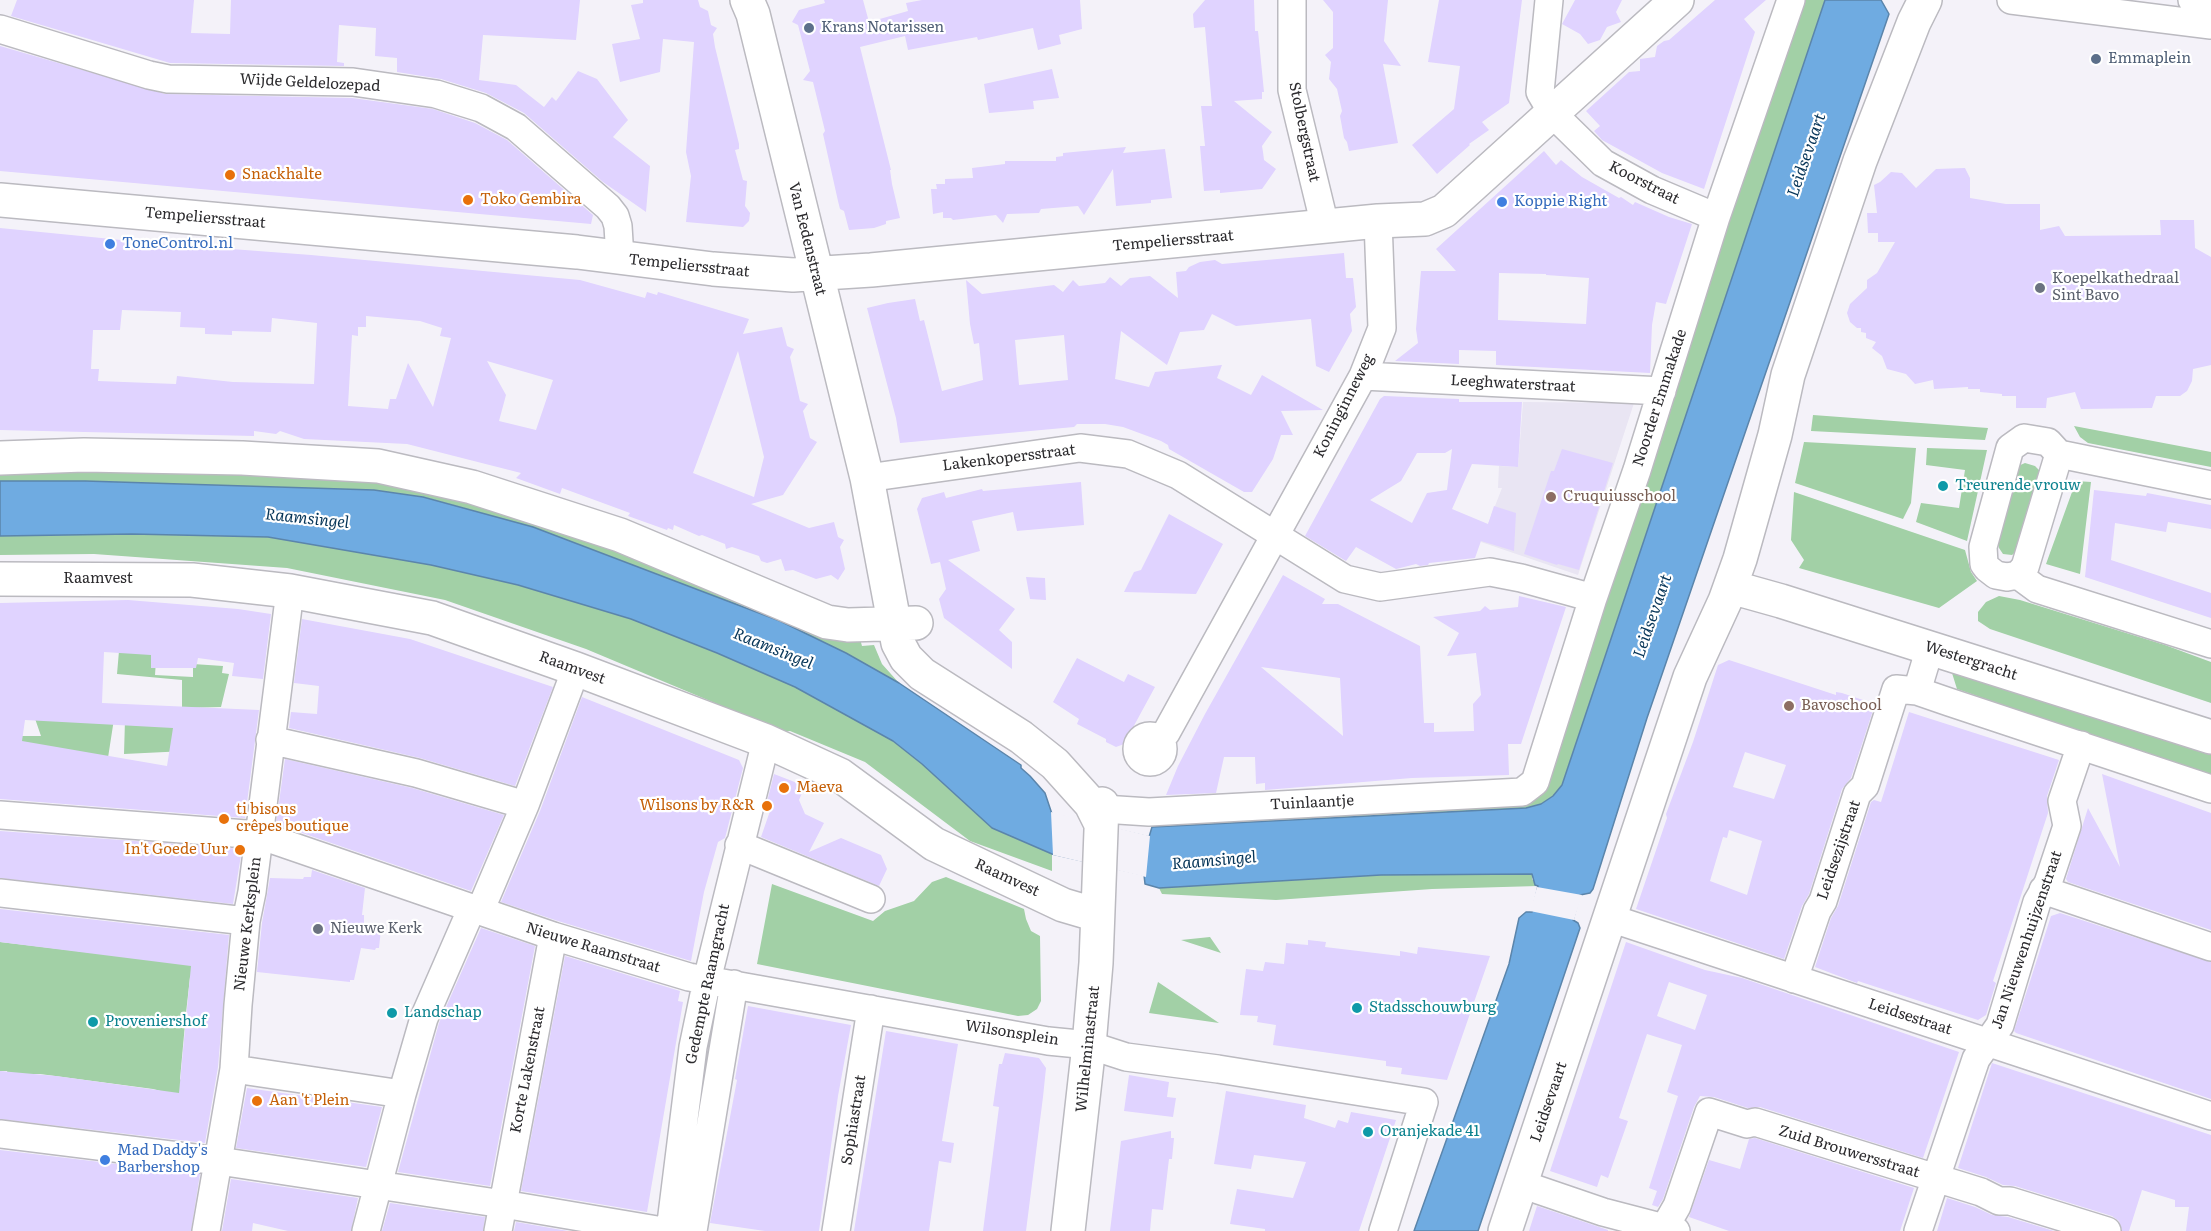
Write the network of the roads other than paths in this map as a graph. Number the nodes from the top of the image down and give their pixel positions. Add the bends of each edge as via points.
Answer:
1 (747, 0) edge
2 (1292, 0) edge
3 (1549, 0) edge
4 (1677, 0) edge
5 (1791, 0) edge
6 (1925, 0) edge
7 (2012, 0) edge
8 (2192, 0) edge
9 (2047, 3) edge
10 (2211, 3) edge
11 (2211, 26) edge
12 (0, 29) edge
13 (1552, 114) junction
14 (0, 200) edge
15 (1716, 217) junction
16 (1378, 221) junction
17 (1325, 226) junction
18 (620, 258) junction
19 (815, 274) junction
20 (1363, 376) junction
21 (1662, 391) junction
22 (2059, 454) junction
23 (0, 458) edge
24 (867, 478) junction
25 (2211, 485) edge
26 (1275, 534) junction
27 (2018, 575) junction
28 (0, 579) edge
29 (290, 591) junction
30 (1728, 594) junction
31 (1593, 598) junction
32 (904, 624) junction
33 (2211, 644) edge
34 (1930, 648) junction
35 (576, 669) junction
36 (1901, 696) junction
37 (2211, 736) edge
38 (270, 740) junction
39 (1159, 740) dead end
40 (766, 741) junction
41 (2081, 745) junction
42 (2211, 789) edge
43 (1522, 792) joint
44 (525, 805) junction
45 (0, 815) edge
46 (1102, 816) junction
47 (259, 835) junction
48 (739, 845) junction
49 (2043, 890) junction
50 (0, 893) edge
51 (871, 899) dead end
52 (476, 909) junction
53 (1097, 915) junction
54 (1610, 918) junction
55 (246, 921) junction
56 (553, 936) junction
57 (2211, 946) edge
58 (1794, 979) junction
59 (707, 980) junction
60 (734, 984) junction
61 (871, 1009) junction
62 (1988, 1043) junction
63 (1089, 1045) junction
64 (234, 1069) junction
65 (402, 1094) junction
66 (2211, 1116) edge
67 (0, 1134) edge
68 (219, 1161) junction
69 (1936, 1178) junction
70 (1521, 1184) junction
71 (379, 1186) junction
72 (503, 1204) junction
73 (1671, 1229) edge
74 (206, 1231) edge
75 (366, 1231) edge
76 (498, 1231) edge
77 (663, 1231) edge
78 (670, 1231) edge
79 (693, 1231) edge
80 (836, 1231) edge
81 (1068, 1231) edge
82 (1383, 1231) edge
83 (1505, 1231) edge
84 (1918, 1231) edge
85 (2107, 1231) edge

1 - 19 street, Van Eedenstraat
2 - 17 street, Stolbergstraat via 1292,90
3 - 13 street via 1540,92
4 - 13 street
5 - 15 street, Noorder Emmakade
6 - 30 street, Leidsevaart via 1860,161 1788,375 1763,481
7 - 9 street
8 - 10 street
9 - 11 street
12 - 18 street, Wijde Geldelozepad via 168,79 353,82 436,94 481,108 516,128 608,207 618,226
13 - 15 street, Koorstraat via 1604,162 1652,190
13 - 16 street via 1444,211 1425,219
14 - 18 street, Tempeliersstraat
15 - 21 street, Noorder Emmakade
16 - 17 street, Tempeliersstraat
16 - 20 street, Koninginneweg via 1382,328
17 - 19 street, Tempeliersstraat
18 - 19 street, Tempeliersstraat via 757,273
19 - 24 street, Van Eedenstraat
20 - 21 street, Leeghwaterstraat
20 - 26 street, Koninginneweg
21 - 31 street, Noorder Emmakade
22 - 25 street
22 - 27 street via 2028,558
22 - 27 street via 2048,442 2024,438 2010,448 1982,555 1984,564 1996,575
23 - 32 street via 231,458 378,466 472,487 620,535 827,622
24 - 26 street, Lakenkopersstraat via 1080,448 1128,454 1178,475
24 - 32 street, Van Eedenstraat
26 - 31 street, Lakenkopersstraat via 1346,579 1380,587 1490,572
26 - 39 street, Koninginneweg
27 - 33 street via 2037,589
28 - 29 street, Raamvest via 192,580
29 - 35 street, Raamvest via 432,618
29 - 38 street
30 - 34 street, Westergracht via 1781,601
30 - 54 street, Leidsevaart via 1690,677
31 - 43 street, Noorder Emmakade via 1541,770 1535,782
32 - 46 street via 898,644 922,674 1021,737 1055,764
34 - 36 street, Leidsezijstraat
34 - 37 street, Westergracht
35 - 40 street, Raamvest
35 - 44 street
36 - 41 street
36 - 58 street, Leidsezijstraat via 1865,786 1857,794
38 - 44 street via 416,773
38 - 47 street
40 - 48 street, Gedempte Raamgracht
40 - 53 street, Raamvest via 840,776 934,844 1064,905
41 - 42 street
41 - 49 street, Jan Nieuwenhuijzenstraat via 2062,801 2067,826
43 - 46 street, Tuinlaantje
44 - 52 street
45 - 47 street
46 - 53 street, Wilhelminastraat
47 - 52 street, Nieuwe Kerksplein
47 - 55 street, Nieuwe Kerksplein
48 - 51 street
48 - 59 street, Gedempte Raamgracht
49 - 57 street
49 - 62 street, Jan Nieuwenhuijzenstraat via 2000,1025
50 - 55 street
52 - 56 street, Nieuwe Raamstraat
52 - 65 street via 424,1018
53 - 63 street, Wilhelminastraat
54 - 58 street, Leidsestraat
54 - 70 street, Leidsevaart
55 - 64 street, Nieuwe Kerksplein
56 - 59 street, Nieuwe Raamstraat
56 - 72 street, Korte Lakenstraat
58 - 62 street, Leidsestraat
59 - 60 street, Wilsonsplein
59 - 78 street, Gedempte Raamgracht via 693,1047
60 - 61 street, Wilsonsplein
60 - 79 street, Gedempte Raamgracht
61 - 63 street, Wilsonsplein
61 - 80 street, Sophiastraat
62 - 66 street, Leidsestraat
62 - 69 street, Jan Nieuwenhuijzenstraat via 1976,1059
63 - 81 street, Wilhelminastraat
63 - 82 street, Wilsonsplein via 1126,1057 1425,1102
64 - 65 street
64 - 68 street, Nieuwe Kerksplein
65 - 71 street
67 - 68 street
68 - 71 street
68 - 74 street, Nieuwe Kerksplein
69 - 73 street, Zuid Brouwersstraat via 1755,1122 1747,1124 1709,1112
69 - 84 street, Jan Nieuwenhuijzenstraat
69 - 85 street, Zuid Brouwersstraat via 1999,1201
70 - 73 street via 1603,1212
70 - 83 street, Leidsevaart
71 - 72 street
71 - 75 street
72 - 76 street, Korte Lakenstraat
72 - 77 street

